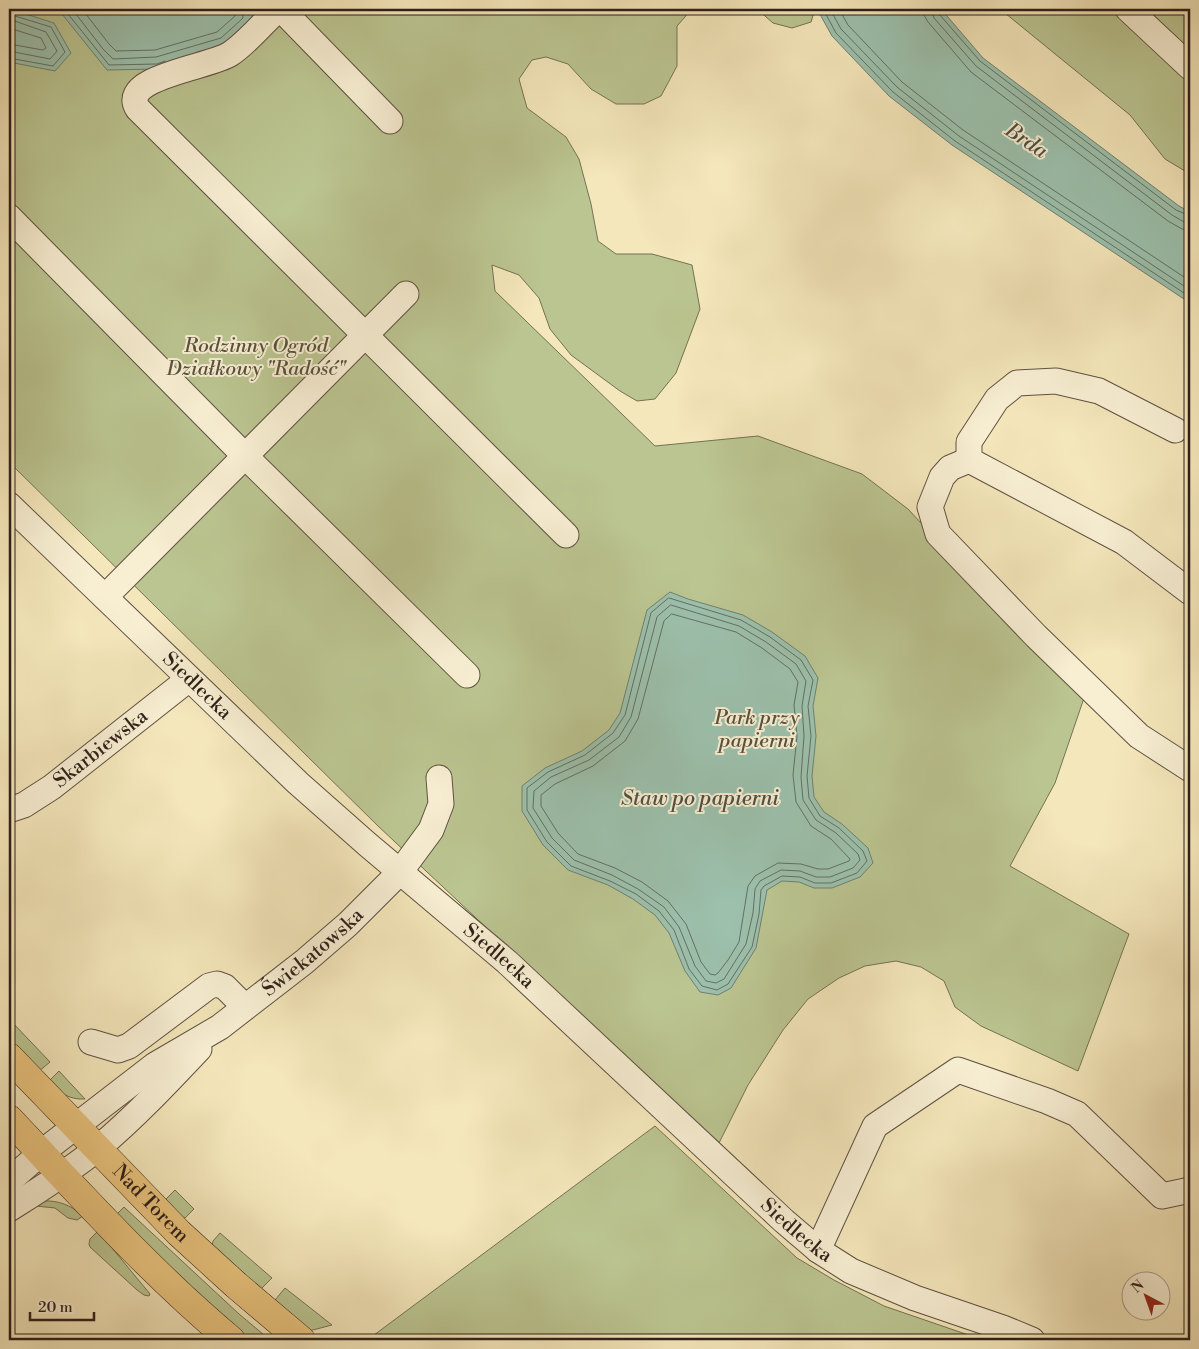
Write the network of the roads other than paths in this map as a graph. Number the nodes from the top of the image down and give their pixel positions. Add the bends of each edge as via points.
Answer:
1 (280, 9) edge
2 (1128, 9) edge
3 (1190, 67) edge
4 (390, 121) dead end
5 (9, 217) edge
6 (406, 294) dead end
7 (365, 335) junction
8 (1174, 430) dead end
9 (245, 456) junction
10 (969, 460) junction
11 (9, 505) edge
12 (566, 535) dead end
13 (1190, 592) edge
14 (105, 597) junction
15 (467, 675) dead end
16 (189, 679) junction
17 (1190, 768) edge
18 (439, 778) dead end
19 (9, 810) edge
20 (400, 872) junction
21 (245, 1007) junction
22 (220, 1027) junction
23 (91, 1042) dead end
24 (9, 1057) edge
25 (9, 1119) edge
26 (75, 1127) junction
27 (97, 1149) junction
28 (41, 1153) junction
29 (62, 1175) junction
30 (9, 1181) edge
31 (1190, 1190) edge
32 (9, 1209) edge
33 (818, 1250) junction
34 (231, 1340) edge
35 (301, 1340) edge
36 (1032, 1340) edge

1 - 4 street
1 - 7 street via 232,53 215,62 151,81 138,89 134,103
2 - 3 street
5 - 9 street
6 - 7 street
7 - 9 street
7 - 12 street
8 - 10 street via 1099,391 1056,381 1017,383 997,399 969,442
9 - 14 street
9 - 15 street
10 - 13 street via 1124,542
10 - 17 street via 950,468 942,477 930,507 938,534 1139,736
11 - 14 street, Siedlecka
14 - 16 street, Siedlecka
16 - 19 street, Skarbiewska via 52,787 24,805
16 - 20 street, Siedlecka via 298,783
18 - 20 street, Świekatowska via 441,804 431,830
20 - 21 street, Świekatowska via 327,943
20 - 33 street, Siedlecka via 514,968
21 - 22 street, Świekatowska
21 - 23 street via 225,987 217,984 209,986 129,1046 118,1050
22 - 26 street, Świekatowska via 155,1065
22 - 27 street, Świekatowska
24 - 26 main road, Nad Torem
25 - 28 main road
26 - 27 main road, Nad Torem
26 - 28 street, Świekatowska
27 - 29 street, Świekatowska
27 - 35 main road, Nad Torem via 179,1233
28 - 29 main road
28 - 30 street, Świekatowska
29 - 32 street, Świekatowska
29 - 34 main road via 139,1254
31 - 33 street via 1162,1196 1076,1114 958,1070 874,1126
33 - 36 street, Siedlecka via 851,1271 915,1298

